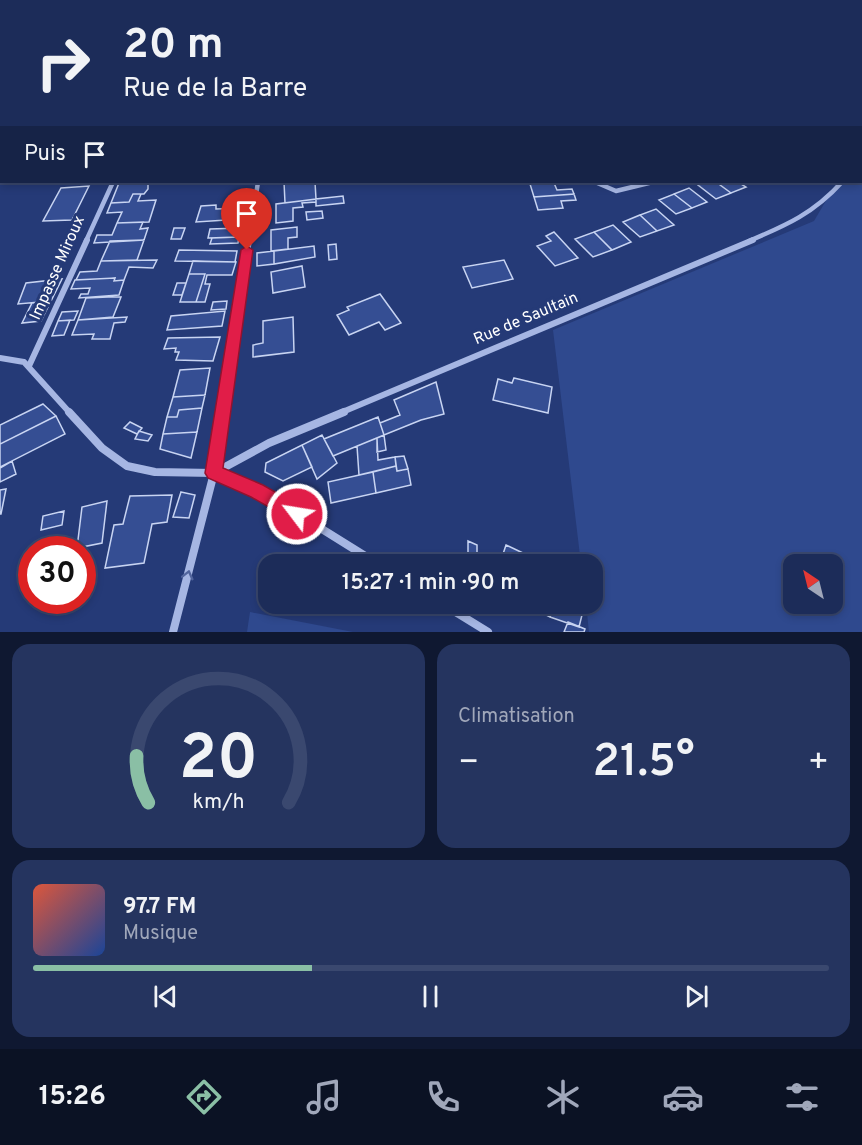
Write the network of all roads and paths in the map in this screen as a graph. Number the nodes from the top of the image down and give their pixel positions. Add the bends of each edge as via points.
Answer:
1 (112, 183) edge
2 (258, 183) edge
3 (597, 183) edge
4 (650, 183) edge
5 (839, 183) edge
6 (0, 358) edge
7 (29, 366) junction
8 (214, 473) junction
9 (362, 554) edge
10 (459, 614) edge
11 (173, 632) edge
12 (488, 632) edge

1 - 7 street, Impasse Miroux
2 - 8 street
3 - 4 street via 609,190 623,191
5 - 8 street, Rue de Saultain via 822,204 778,229 269,443
6 - 7 street via 17,359
7 - 8 street via 102,448 127,466 155,472
8 - 9 street via 277,501
11 -> 8 street
10 - 12 street

